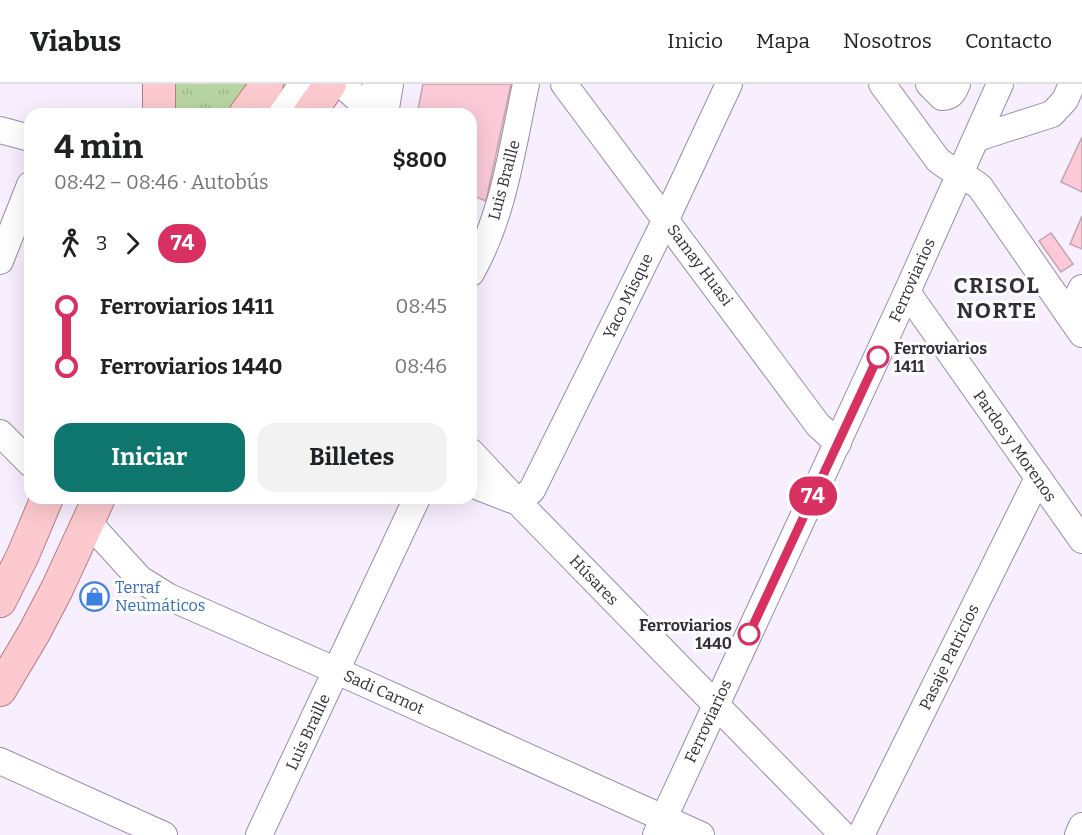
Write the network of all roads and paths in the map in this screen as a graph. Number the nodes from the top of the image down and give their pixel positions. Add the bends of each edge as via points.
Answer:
1 (159, 84) edge
2 (267, 84) edge
3 (307, 84) edge
4 (330, 84) edge
5 (341, 84) edge
6 (390, 84) edge
7 (526, 84) edge
8 (564, 84) edge
9 (729, 84) edge
10 (882, 84) edge
11 (929, 84) edge
12 (957, 84) edge
13 (1000, 84) edge
14 (1072, 84) edge
15 (372, 104) edge
16 (159, 108) edge
17 (249, 108) edge
18 (285, 108) edge
19 (313, 108) edge
20 (0, 130) edge
21 (24, 136) edge
22 (977, 138) junction
23 (960, 173) junction
24 (24, 199) edge
25 (666, 219) junction
26 (477, 259) edge
27 (0, 261) edge
28 (1082, 288) edge
29 (907, 292) junction
30 (1075, 324) edge
31 (0, 433) edge
32 (838, 443) junction
33 (24, 458) edge
34 (477, 458) edge
35 (1038, 478) junction
36 (477, 486) edge
37 (518, 502) junction
38 (44, 504) edge
39 (414, 504) edge
40 (93, 510) edge
41 (1082, 540) edge
42 (0, 601) edge
43 (337, 671) junction
44 (0, 690) edge
45 (716, 704) junction
46 (0, 761) edge
47 (1082, 826) edge
48 (660, 827) edge
49 (164, 835) edge
50 (259, 835) edge
51 (701, 835) edge
52 (843, 835) edge
53 (861, 835) edge
54 (1077, 835) edge

1 - 16 main road
2 - 17 main road
3 - 18 street via 301,86
4 - 19 main road
5 - 15 street
6 - 15 street
7 - 26 street, Luis Braille via 502,195
8 - 25 street, Samay Huasi
9 - 25 street, Yaco Misque
10 - 23 street via 938,160
11 - 12 street via 942,97 953,94
13 - 22 street, Ferroviarios
14 - 22 street via 1065,100 1052,114
20 - 21 street
22 - 23 street, Ferroviarios
23 - 29 street, Ferroviarios
23 - 30 street via 980,187
24 - 27 street
25 - 32 street, Samay Huasi via 818,425
25 - 37 street, Yaco Misque via 532,490
28 - 30 street
29 - 32 street, Ferroviarios
29 - 35 street, Pardos y Morenos
31 - 33 street
32 - 45 street, Ferroviarios
34 - 37 street, Húsares
35 - 41 street, Pardos y Morenos
35 - 53 street, Pasaje Patricios
36 - 37 street
37 - 45 street, Húsares
38 - 42 main road
39 - 43 street, Luis Braille
40 - 43 street, Sadi Carnot via 140,579 169,597
40 - 44 main road via 53,598
43 - 48 street, Sadi Carnot
43 - 50 street, Luis Braille
45 - 48 street, Ferroviarios
45 - 52 street, Húsares
46 - 49 street
47 - 54 street
48 - 51 street, Sadi Carnot

